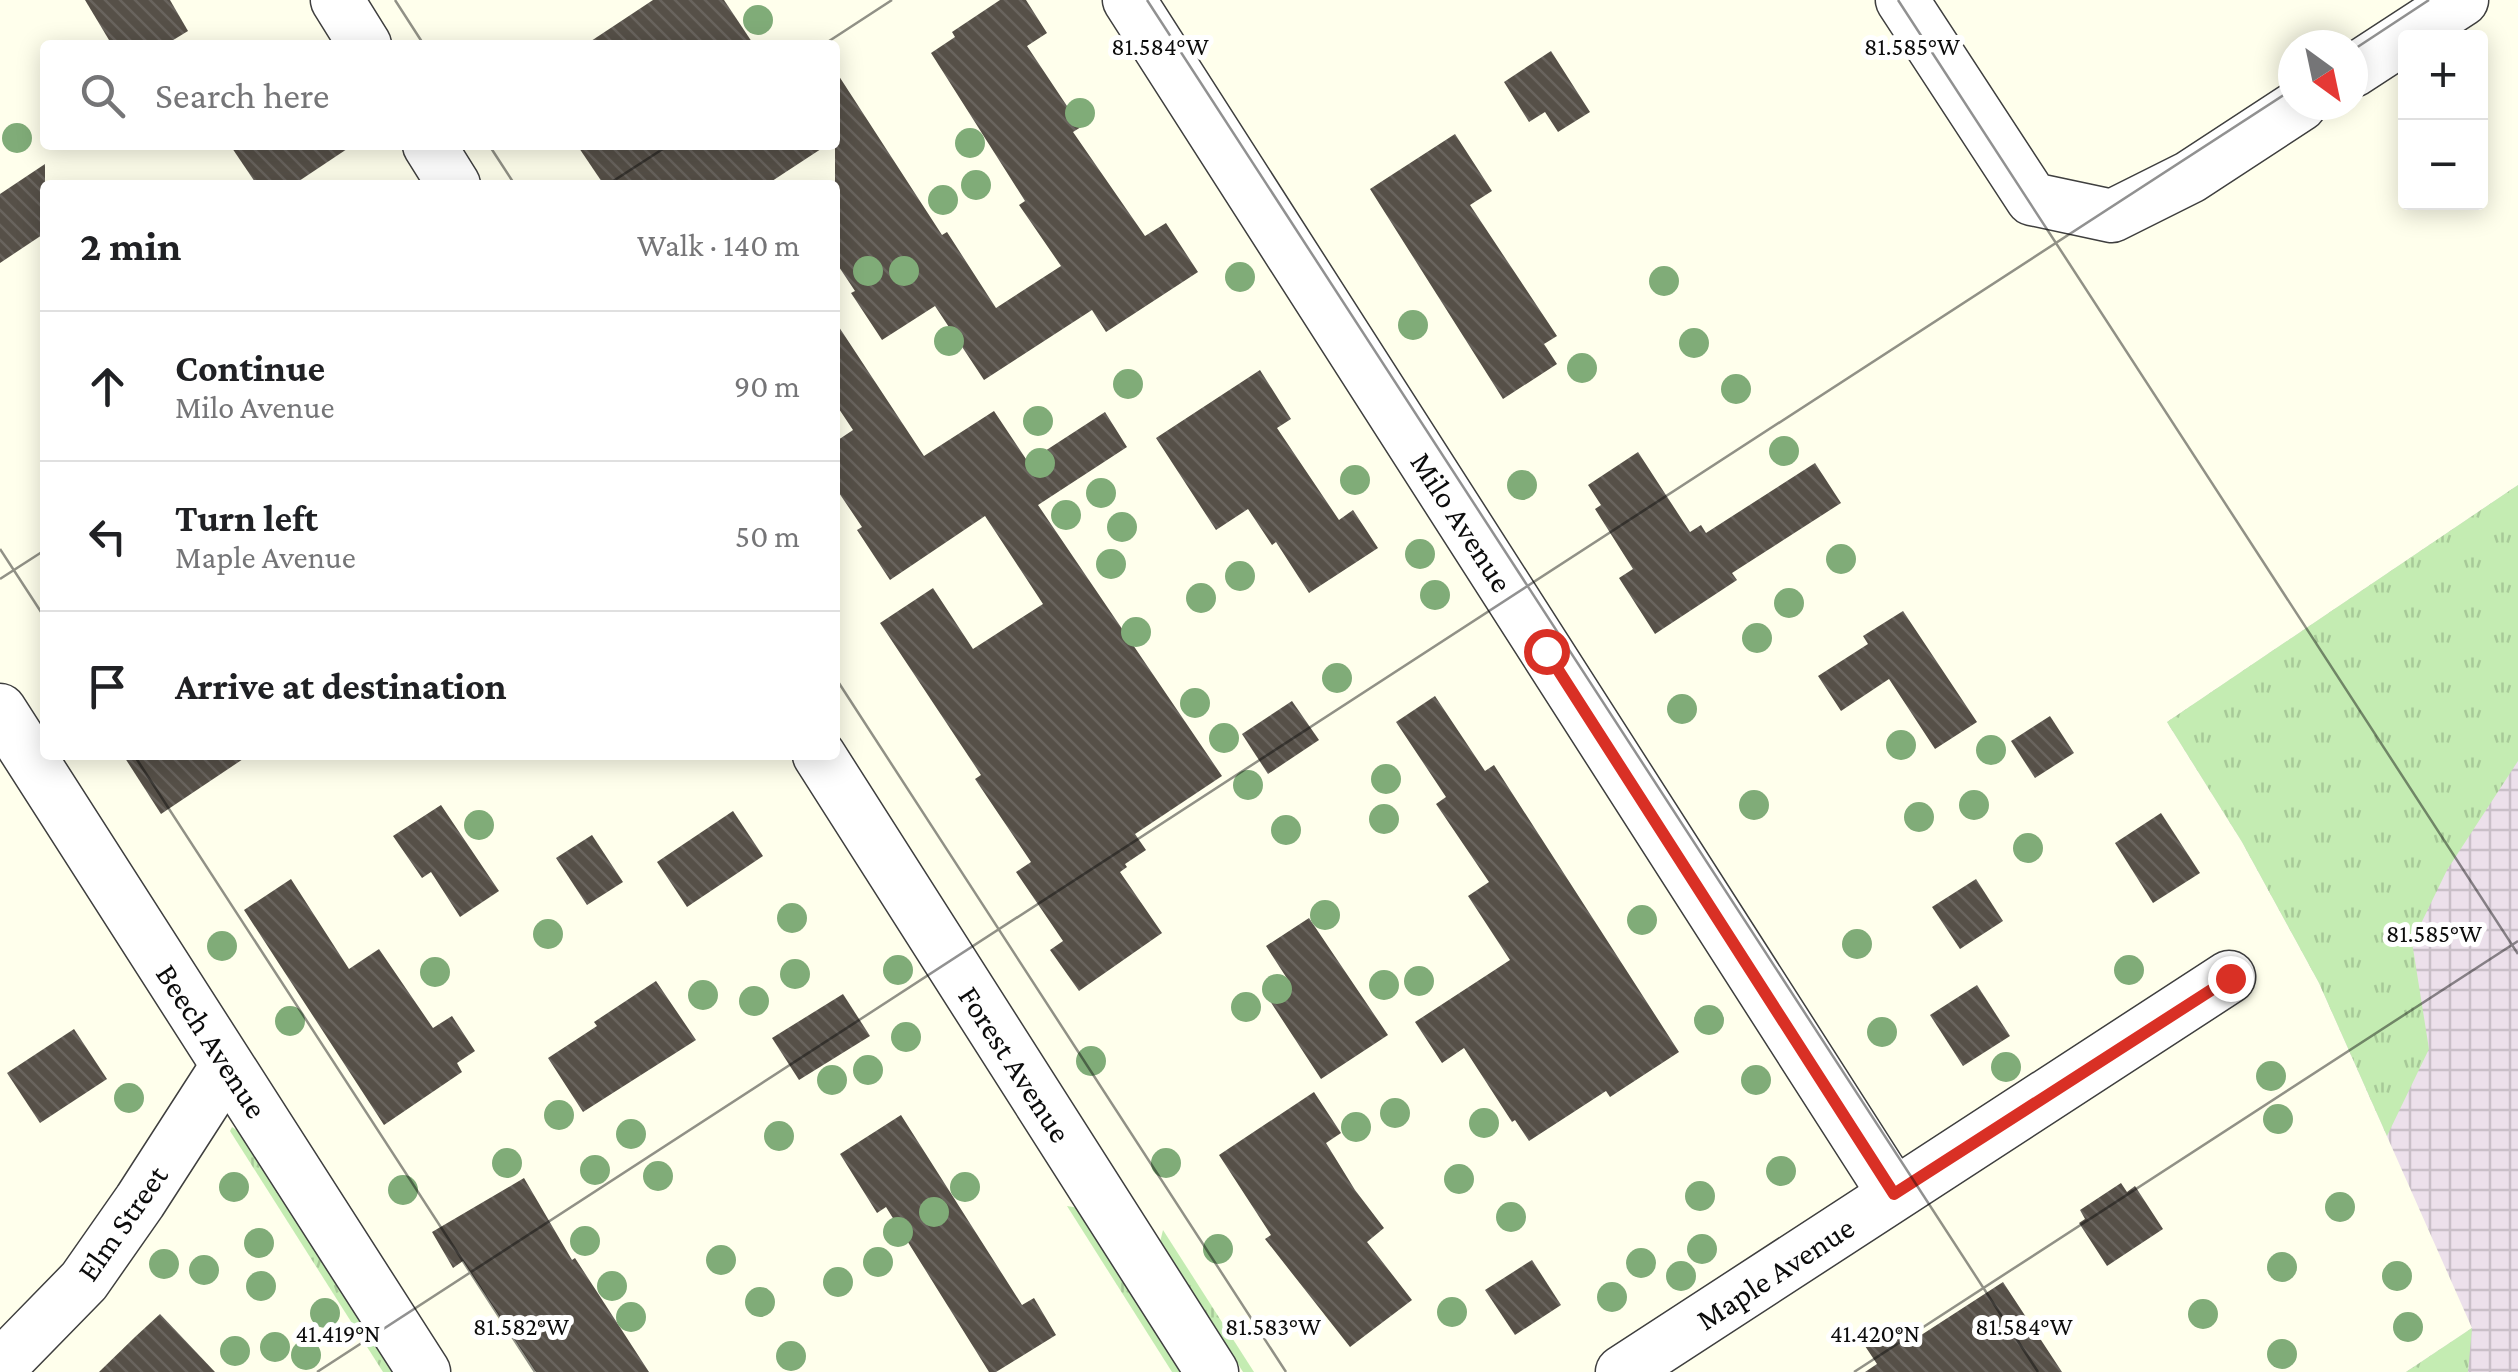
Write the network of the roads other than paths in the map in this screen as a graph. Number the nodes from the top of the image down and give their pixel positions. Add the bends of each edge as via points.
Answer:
1 (336, 0) edge
2 (1129, 0) edge
3 (1902, 0) edge
4 (2462, 0) edge
5 (362, 40) edge
6 (2368, 60) edge
7 (2278, 119) edge
8 (432, 150) edge
9 (451, 180) edge
10 (0, 710) edge
11 (822, 760) edge
12 (2230, 978) dead end
13 (228, 1066) junction
14 (1894, 1194) junction
15 (0, 1366) edge
16 (424, 1372) edge
17 (1212, 1372) edge
18 (1622, 1372) edge

1 - 5 street
2 - 14 street, Milo Avenue
3 - 7 street via 2032,200 2112,216 2190,177
4 - 6 street
8 - 9 street
10 - 13 street, Beech Avenue
11 - 17 street, Forest Avenue
12 - 14 street, Maple Avenue
13 - 15 street, Elm Street via 92,1269
13 - 16 street, Beech Avenue
14 - 18 street, Maple Avenue

